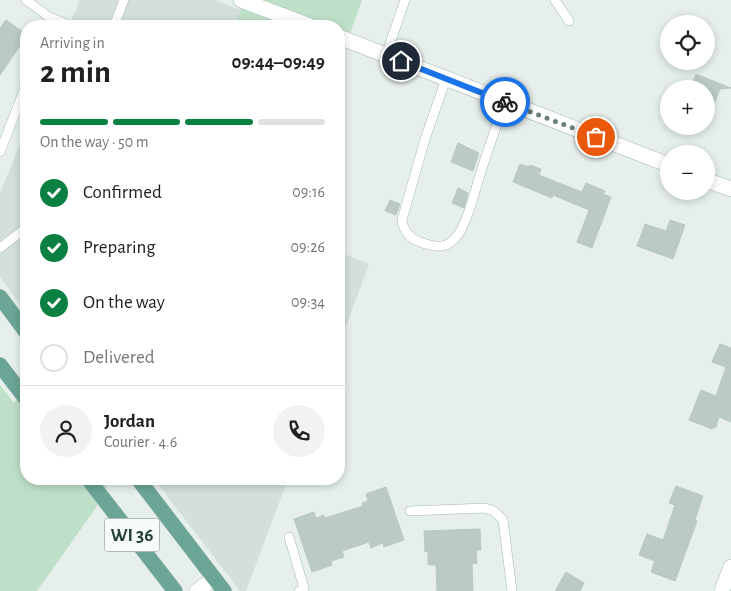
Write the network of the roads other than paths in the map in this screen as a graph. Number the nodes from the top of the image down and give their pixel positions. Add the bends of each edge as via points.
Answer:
1 (26, 0) edge
2 (124, 0) edge
3 (241, 0) edge
4 (405, 0) edge
5 (555, 0) edge
6 (56, 20) edge
7 (116, 20) edge
8 (294, 20) edge
9 (569, 22) dead end
10 (345, 39) edge
11 (386, 55) junction
12 (446, 79) junction
13 (20, 100) edge
14 (505, 102) junction
15 (0, 152) edge
16 (660, 162) edge
17 (715, 183) edge
18 (731, 189) edge
19 (20, 233) edge
20 (0, 248) edge
21 (0, 297) edge
22 (20, 324) edge
23 (0, 365) edge
24 (20, 391) edge
25 (93, 485) edge
26 (143, 485) edge
27 (410, 511) dead end
28 (289, 537) dead end
29 (731, 567) edge
30 (214, 578) junction
31 (175, 591) edge
32 (197, 591) edge
33 (224, 591) edge
34 (300, 591) edge
35 (512, 591) edge
36 (722, 591) edge

1 - 6 lane
2 - 7 lane
3 - 8 street
4 - 11 lane
5 - 9 lane
10 - 11 street
11 - 12 street
12 - 14 street
12 - 14 lane via 402,220 406,232 416,241 446,245 461,230
13 - 15 lane
14 - 16 street
17 - 18 street
19 - 20 lane
21 - 22 main road
23 - 24 main road
25 - 31 main road, WI 36
26 - 30 main road, WI 36
27 - 35 lane via 494,510 503,520
28 - 34 lane via 304,588
29 - 36 street
30 - 32 street
30 - 33 main road, WI 36

